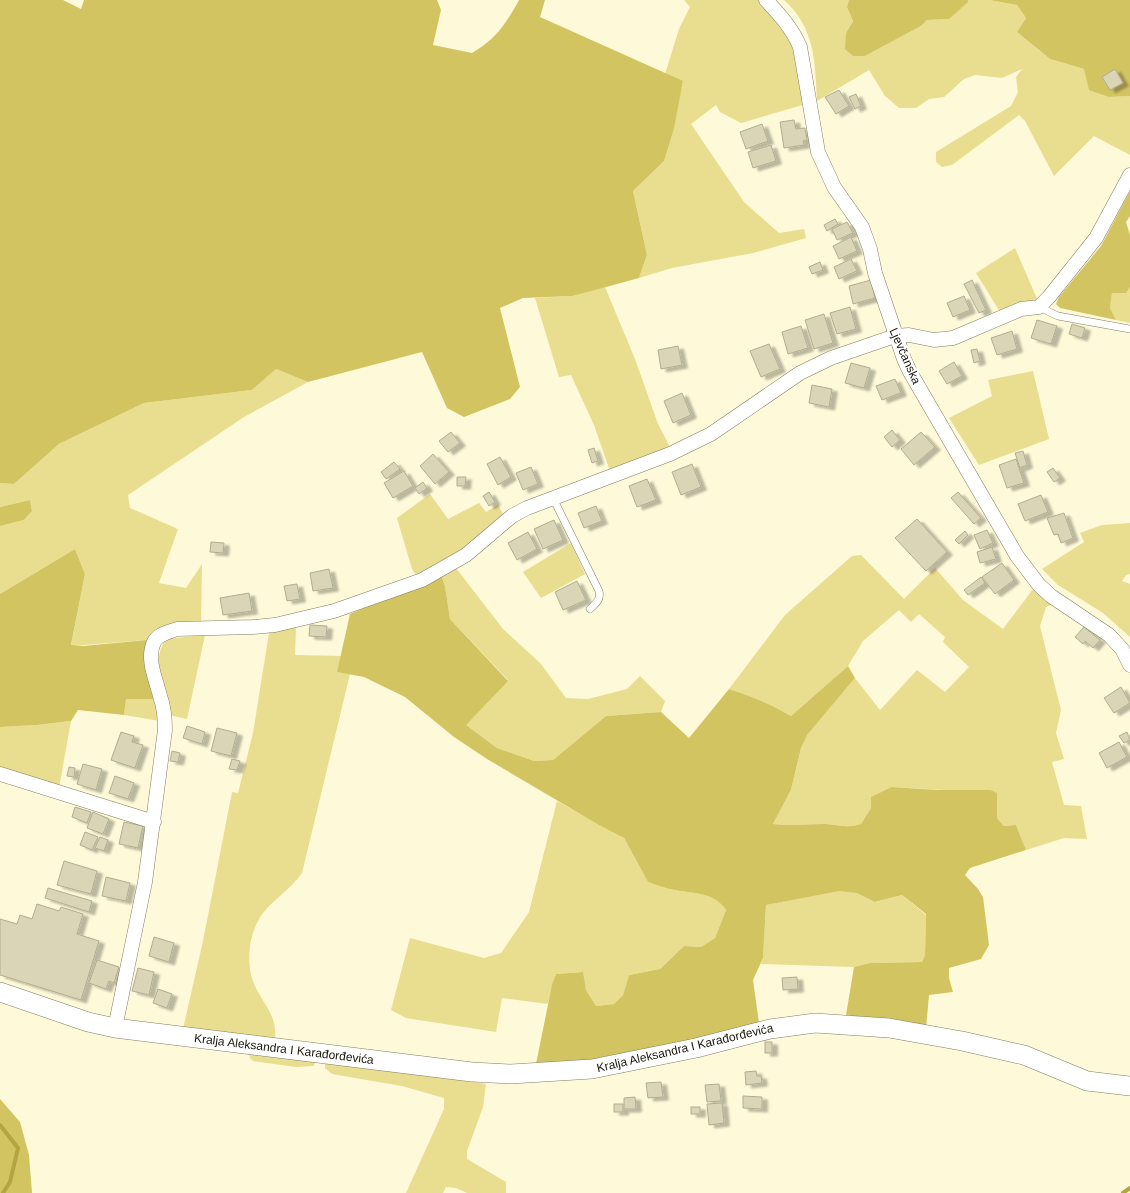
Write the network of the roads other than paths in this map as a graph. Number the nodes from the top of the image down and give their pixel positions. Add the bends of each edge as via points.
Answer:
1 (766, 0) edge
2 (1130, 176) edge
3 (1039, 307) junction
4 (1130, 329) edge
5 (895, 336) junction
6 (553, 498) junction
7 (590, 609) dead end
8 (1130, 665) edge
9 (0, 774) edge
10 (154, 822) junction
11 (0, 992) edge
12 (115, 1028) junction
13 (1130, 1086) edge

1 - 5 street, Ljevčanska via 794,32 800,47 818,152 828,177 862,228
2 - 3 street via 1096,238
3 - 4 lane via 1058,316
3 - 5 street via 1022,309 953,338 934,340
5 - 6 street via 831,358 800,373 712,434 670,454
5 - 8 street, Ljevčanska via 910,372 1017,556 1051,596 1109,635
6 - 7 lane via 599,591 598,601
6 - 10 street via 512,516 466,555 422,580 334,611 275,625 177,629 157,638 153,643 151,660 165,716 165,730
9 - 10 street
10 - 12 street
11 - 12 street, Kralja Aleksandra I Karađorđevića
12 - 13 street, Kralja Aleksandra I Karađorđevića via 472,1072 512,1074 592,1069 770,1029 834,1023 889,1028 962,1041 1024,1055 1087,1081

